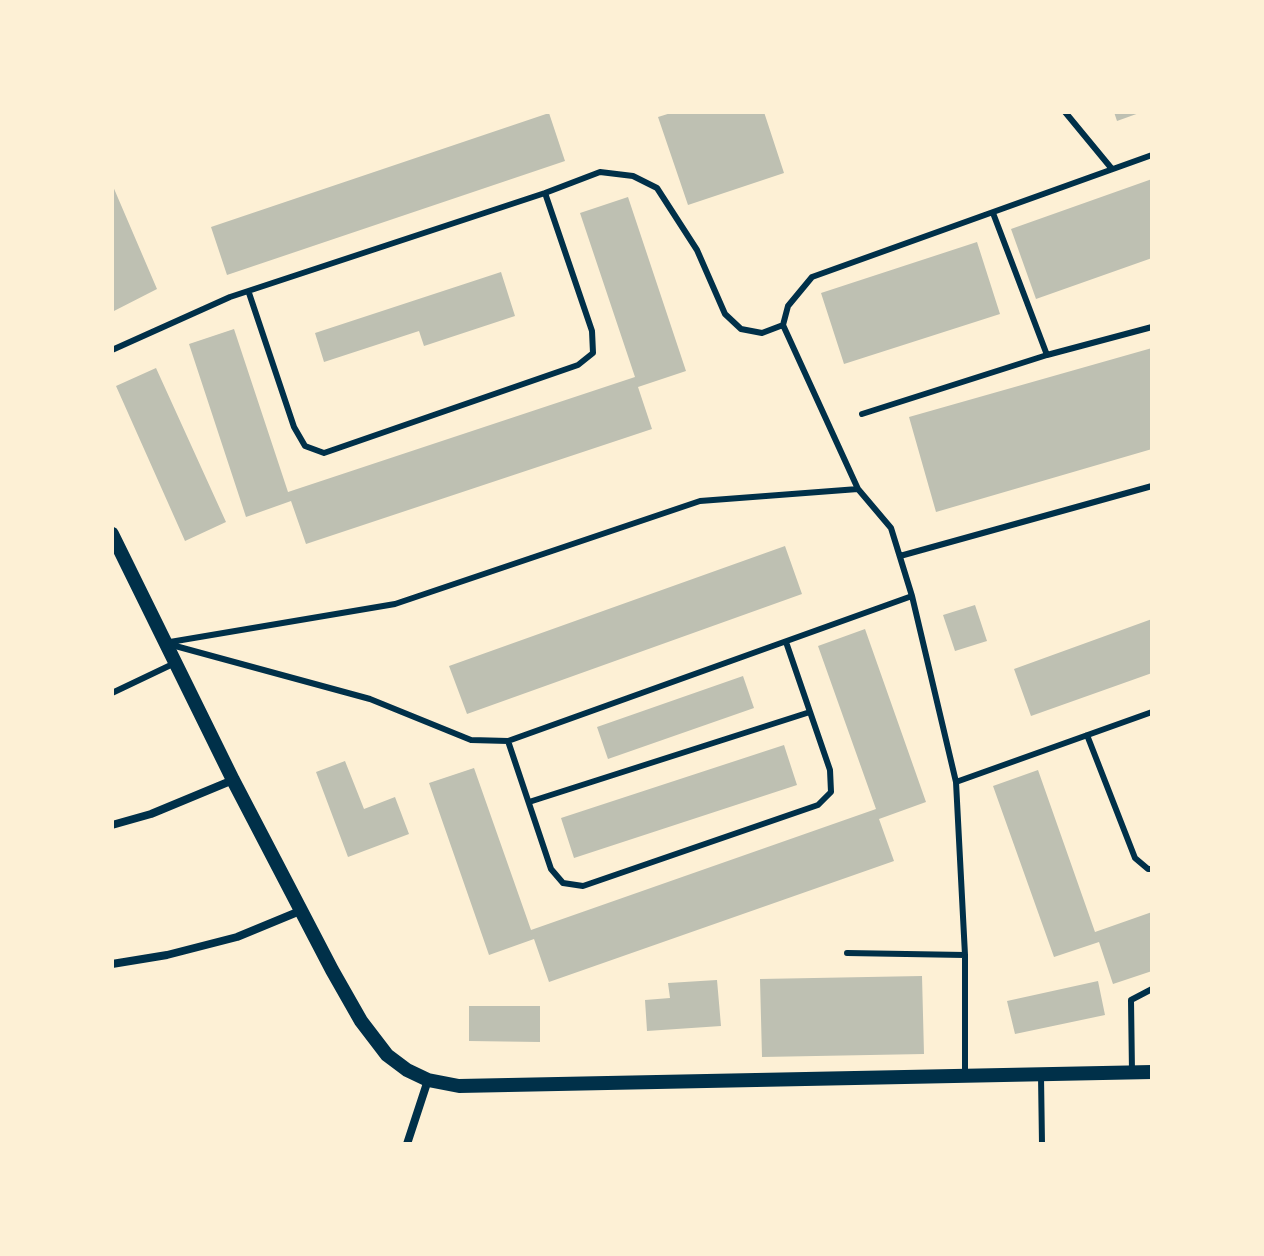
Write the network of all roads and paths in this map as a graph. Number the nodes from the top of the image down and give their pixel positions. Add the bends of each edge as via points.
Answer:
1 (1065, 112) edge
2 (1152, 155) edge
3 (1112, 169) junction
4 (545, 193) junction
5 (993, 213) junction
6 (249, 293) junction
7 (783, 325) junction
8 (1152, 327) edge
9 (112, 350) edge
10 (1047, 355) junction
11 (862, 414) dead end
12 (1152, 486) edge
13 (858, 489) junction
14 (112, 534) edge
15 (900, 556) junction
16 (912, 596) junction
17 (786, 642) junction
18 (165, 643) junction
19 (175, 663) junction
20 (112, 693) edge
21 (810, 712) junction
22 (1152, 712) edge
23 (1087, 735) junction
24 (508, 741) junction
25 (233, 780) junction
26 (956, 782) junction
27 (529, 802) junction
28 (112, 825) edge
29 (1152, 869) edge
30 (300, 911) junction
31 (847, 953) dead end
32 (965, 955) junction
33 (112, 964) edge
34 (1152, 989) edge
35 (1132, 1072) junction
36 (1152, 1072) edge
37 (1041, 1076) junction
38 (965, 1077) junction
39 (428, 1080) junction
40 (407, 1144) edge
41 (1042, 1144) edge

1 - 3 lane
2 - 3 lane
3 - 5 lane
4 - 6 lane
4 - 6 lane via 592,331 593,353 578,365 339,448 324,453 305,446
4 - 7 lane via 600,172 633,176 657,188 697,250 725,314 741,329 762,333
5 - 7 lane via 812,277 788,306
5 - 10 lane
6 - 9 lane
7 - 13 lane
8 - 10 lane
10 - 11 lane
12 - 15 lane
13 - 15 lane via 891,528
13 - 18 lane via 700,501 395,604
14 - 18 street
15 - 16 lane
16 - 17 lane
16 - 26 lane
17 - 21 lane
17 - 24 lane
18 - 19 street
18 - 24 lane via 370,699 471,740
19 - 20 lane
19 - 25 street
21 - 27 lane
21 - 27 lane via 830,770 831,792 818,805 583,886 563,883 551,869
22 - 23 lane
23 - 26 lane
23 - 29 lane via 1135,858
24 - 27 lane
25 - 28 street
25 - 30 street
26 - 32 lane
30 - 33 street via 237,937
30 - 39 street via 361,1021 387,1055
31 - 32 lane
32 - 38 lane
34 - 35 lane via 1131,1000
35 - 36 street
35 - 37 street
37 - 38 street
37 - 41 lane
38 - 39 street via 459,1086
39 - 40 street

